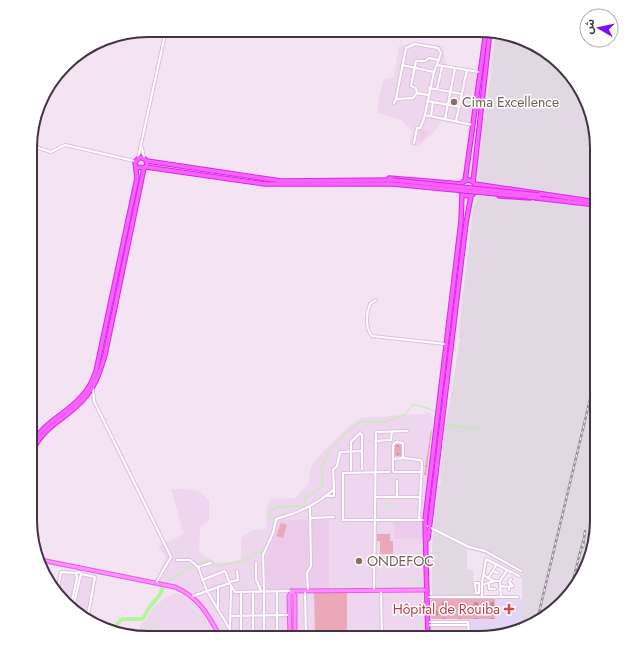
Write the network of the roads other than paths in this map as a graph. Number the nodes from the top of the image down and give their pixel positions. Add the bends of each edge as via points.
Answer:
1 (165, 37) edge
2 (485, 37) edge
3 (489, 38) edge
4 (439, 60) junction
5 (402, 65) junction
6 (437, 65) junction
7 (442, 66) junction
8 (414, 68) junction
9 (455, 68) junction
10 (467, 70) junction
11 (434, 72) junction
12 (480, 72) junction
13 (430, 88) junction
14 (437, 89) junction
15 (450, 92) junction
16 (417, 94) junction
17 (462, 94) junction
18 (428, 95) junction
19 (396, 99) junction
20 (427, 101) junction
21 (434, 102) junction
22 (394, 103) dead end
23 (448, 104) junction
24 (460, 107) junction
25 (425, 115) junction
26 (431, 116) junction
27 (445, 119) junction
28 (456, 121) junction
29 (474, 125) junction
30 (414, 143) dead end
31 (142, 145) junction
32 (37, 148) edge
33 (137, 160) junction
34 (146, 160) junction
35 (137, 167) junction
36 (145, 168) junction
37 (370, 181) junction
38 (463, 182) junction
39 (474, 183) junction
40 (461, 193) junction
41 (472, 195) junction
42 (539, 197) junction
43 (590, 203) edge
44 (376, 300) dead end
45 (447, 344) junction
46 (93, 387) junction
47 (392, 431) junction
48 (407, 431) dead end
49 (37, 438) edge
50 (375, 441) junction
51 (37, 444) edge
52 (351, 451) junction
53 (362, 451) junction
54 (393, 458) junction
55 (403, 458) junction
56 (362, 469) dead end
57 (351, 470) dead end
58 (389, 472) dead end
59 (422, 472) junction
60 (375, 473) junction
61 (397, 480) dead end
62 (334, 489) junction
63 (326, 496) junction
64 (375, 497) junction
65 (397, 497) junction
66 (420, 497) junction
67 (427, 499) junction
68 (432, 499) junction
69 (310, 507) junction
70 (334, 517) dead end
71 (310, 518) junction
72 (375, 520) junction
73 (419, 520) junction
74 (426, 523) junction
75 (177, 560) dead end
76 (45, 561) edge
77 (211, 563) dead end
78 (256, 563) dead end
79 (497, 564) junction
80 (198, 567) junction
81 (507, 570) junction
82 (237, 571) dead end
83 (493, 571) junction
84 (521, 571) dead end
85 (76, 573) junction
86 (498, 573) dead end
87 (81, 574) junction
88 (484, 575) junction
89 (519, 576) dead end
90 (488, 578) junction
91 (511, 579) dead end
92 (202, 580) junction
93 (494, 581) junction
94 (500, 581) junction
95 (230, 583) junction
96 (489, 583) junction
97 (156, 584) junction
98 (58, 585) edge
99 (218, 586) junction
100 (500, 586) junction
101 (231, 587) junction
102 (481, 587) junction
103 (509, 587) junction
104 (476, 588) junction
105 (495, 589) dead end
106 (374, 590) junction
107 (382, 590) junction
108 (427, 590) junction
109 (509, 590) dead end
110 (207, 591) junction
111 (276, 591) junction
112 (292, 591) junction
113 (306, 591) junction
114 (241, 592) junction
115 (253, 592) junction
116 (263, 592) junction
117 (193, 596) junction
118 (428, 597) junction
119 (482, 597) junction
120 (501, 598) junction
121 (518, 598) dead end
122 (72, 601) edge
123 (74, 603) edge
124 (218, 610) junction
125 (88, 613) edge
126 (253, 615) junction
127 (264, 615) junction
128 (276, 615) junction
129 (290, 615) junction
130 (230, 616) junction
131 (241, 616) junction
132 (428, 623) junction
133 (469, 625) junction
134 (230, 629) joint
135 (216, 631) edge
136 (241, 631) edge
137 (253, 631) edge
138 (264, 631) edge
139 (277, 631) edge
140 (290, 631) edge
141 (295, 631) edge
142 (306, 631) edge
143 (382, 631) edge
144 (428, 631) edge
145 (469, 631) edge

1 - 31 street
2 - 12 highway
3 - 39 highway
4 - 5 street via 441,53 438,48 415,44 406,48
4 - 6 street
4 - 8 street via 417,60
5 - 8 street
5 - 19 street
6 - 7 street
6 - 11 street
7 - 9 street
7 - 14 street
8 - 11 street
8 - 16 street via 411,86 416,88
9 - 10 street
9 - 15 street
10 - 12 street
10 - 17 street
11 - 13 street
12 - 29 highway
13 - 14 street
13 - 18 street
14 - 15 street
15 - 17 street
15 - 23 street
16 - 18 street
16 - 19 street via 413,98
17 - 24 street
18 - 20 street
19 - 22 street
20 - 21 street
20 - 25 street
21 - 23 street
21 - 26 street
23 - 24 street
23 - 27 street
24 - 28 street
25 - 26 street
25 - 30 street via 421,126 416,130
26 - 27 street
27 - 28 street
28 - 29 street
29 - 38 highway
31 - 33 street
31 - 34 street
32 - 33 street via 51,152 66,145
33 - 34 highway
33 - 35 highway
34 - 36 highway
34 - 37 highway via 281,181
35 - 36 highway
35 - 49 highway via 137,178 96,371 81,398 44,428
36 - 37 highway via 265,184 306,185
36 - 46 highway via 105,355
37 - 38 highway via 377,178 408,178
37 - 40 highway
37 - 42 highway, bridge
38 - 39 highway
38 - 40 highway
39 - 41 highway via 476,188
39 - 42 highway via 527,191
40 - 41 highway
40 - 45 highway via 461,221
41 - 42 highway
41 - 68 highway via 466,223
42 - 43 highway
44 - 45 street via 370,304 368,310 367,327 372,336
45 - 67 highway
46 - 51 highway via 79,404 45,431
46 - 97 street via 92,398 171,557
47 - 48 street
47 - 50 street via 377,431
47 - 50 street via 392,440
50 - 60 street
52 - 53 street
52 - 53 street via 352,441 360,433
52 - 57 street
52 - 62 street via 340,453 338,464 333,471
53 - 56 street
54 - 55 street
54 - 55 street via 394,443 402,442
54 - 59 street via 394,472
55 - 59 street via 420,460
58 - 60 street
59 - 66 street
60 - 64 street
60 - 72 street via 343,474 343,520
61 - 65 street
62 - 63 street
62 - 63 street via 334,496
63 - 69 street
64 - 65 street
64 - 72 street
65 - 66 street
66 - 73 street
67 - 68 highway
67 - 74 highway
68 - 74 highway
69 - 71 street
69 - 116 street via 276,519 263,555
70 - 71 street
71 - 113 street via 311,566 307,574
72 - 73 street
72 - 106 street
73 - 74 street
74 - 84 street via 469,547 485,551
74 - 108 highway
75 - 80 street via 190,560
76 - 97 main road
77 - 80 street
78 - 116 street via 256,579
79 - 81 street
79 - 83 street
79 - 88 street via 486,558
80 - 92 street
81 - 89 street
81 - 94 street
82 - 95 street via 238,580
83 - 86 street
83 - 90 street
85 - 87 street
85 - 98 street via 61,572
85 - 122 street
87 - 123 street
87 - 125 street via 95,577
88 - 90 street
88 - 102 street
90 - 93 street
91 - 103 street
92 - 95 street via 225,571
92 - 110 street
93 - 94 street
93 - 96 street
94 - 100 street
95 - 99 street
95 - 101 street
96 - 102 street
96 - 105 street via 489,589
97 - 117 main road via 175,587
99 - 110 street
99 - 124 street
100 - 103 street
100 - 120 street
101 - 114 street via 235,592
101 - 130 street
102 - 104 street
102 - 104 street via 479,583 475,583
102 - 104 street via 479,593 476,593
102 - 119 street
103 - 109 street
106 - 107 main road
106 - 113 main road
107 - 108 main road
107 - 143 street
108 - 118 highway
110 - 117 street
110 - 124 street
111 - 112 street
111 - 116 street
111 - 128 street
112 - 113 main road
112 - 129 main road via 289,596
112 - 141 main road via 295,596
113 - 142 street
114 - 115 street
114 - 131 street
115 - 116 street
115 - 126 street
116 - 127 street
117 - 135 main road
118 - 119 street
118 - 132 highway
119 - 120 street
120 - 121 street
124 - 134 street
126 - 127 street
126 - 131 street
126 - 137 street
127 - 128 street
127 - 138 street
128 - 129 street
128 - 139 street
129 - 140 main road
130 - 131 street
130 - 134 street
131 - 136 street
132 - 133 street
132 - 133 street via 468,622
132 - 144 highway
133 - 145 street

